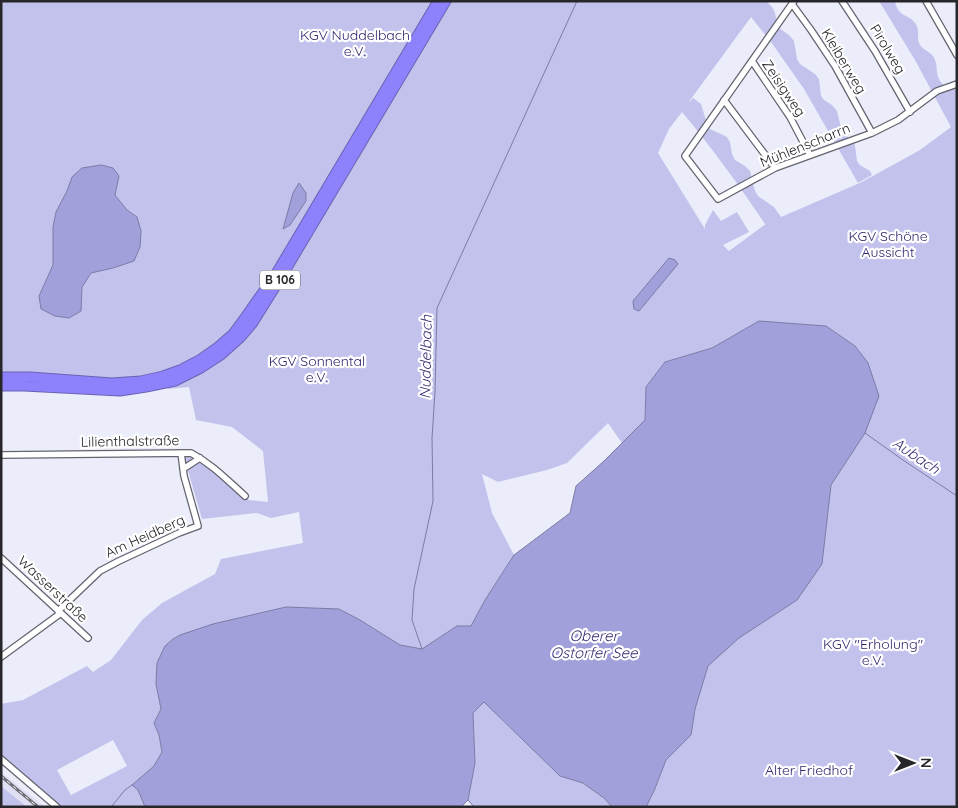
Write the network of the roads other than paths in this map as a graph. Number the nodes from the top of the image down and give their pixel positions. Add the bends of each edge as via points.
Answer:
1 (438, 1) edge
2 (446, 1) edge
3 (842, 1) edge
4 (926, 1) edge
5 (793, 3) edge
6 (957, 55) edge
7 (752, 61) junction
8 (957, 84) edge
9 (724, 100) junction
10 (910, 112) junction
11 (872, 133) junction
12 (810, 155) junction
13 (775, 168) junction
14 (1, 377) edge
15 (1, 386) edge
16 (181, 453) junction
17 (1, 456) edge
18 (200, 458) junction
19 (183, 468) junction
20 (244, 496) dead end
21 (1, 558) edge
22 (59, 612) junction
23 (88, 638) dead end
24 (1, 657) edge
25 (1, 759) edge
26 (57, 807) edge

1 - 14 highway, B 106 via 278,272 233,334 218,347 180,370 141,380 112,383
2 - 15 highway, B 106 via 252,324 227,350 175,381 146,388 120,391
3 - 10 street, Pirolweg
4 - 6 street
5 - 7 street, Mühlenscharrn
5 - 11 street, Kleiberweg via 835,66
7 - 9 street, Mühlenscharrn
7 - 12 street, Zeisigweg via 790,117
8 - 10 street, Mühlenscharrn via 937,91
9 - 13 street
9 - 13 street, Mühlenscharrn via 685,156 718,199
10 - 11 street, Mühlenscharrn
11 - 12 street, Mühlenscharrn
12 - 13 street, Mühlenscharrn
16 - 17 street, Lilienthalstraße
16 - 18 street, Lilienthalstraße
16 - 19 street, Am Heidberg
18 - 19 street
18 - 20 street, Lilienthalstraße
19 - 22 street, Am Heidberg via 198,526 100,571
21 - 22 street, Wasserstraße
22 - 23 street, Wasserstraße
22 - 24 street, Am Heidberg
25 - 26 street

